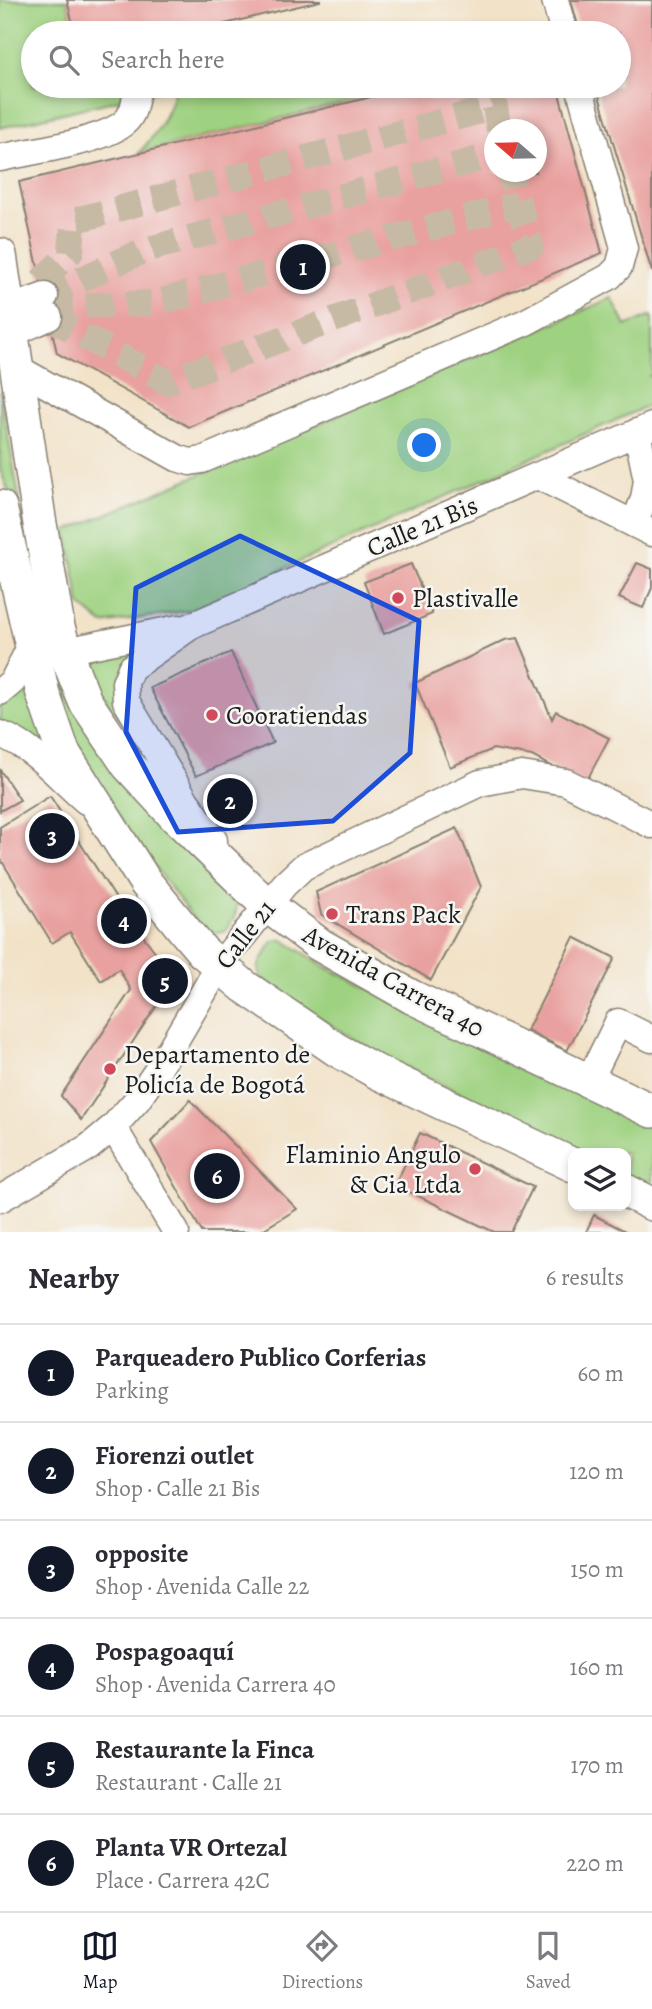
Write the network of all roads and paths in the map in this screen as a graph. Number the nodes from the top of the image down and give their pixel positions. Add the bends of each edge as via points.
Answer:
1 (555, 0) edge
2 (558, 21) edge
3 (136, 98) edge
4 (582, 98) edge
5 (0, 158) edge
6 (0, 255) edge
7 (10, 314) junction
8 (17, 368) junction
9 (645, 429) edge
10 (538, 476) junction
11 (0, 507) edge
12 (643, 529) edge
13 (10, 592) edge
14 (191, 626) junction
15 (31, 645) junction
16 (65, 651) junction
17 (0, 692) edge
18 (0, 733) edge
19 (105, 818) junction
20 (652, 825) edge
21 (259, 897) junction
22 (219, 966) junction
23 (652, 1040) edge
24 (589, 1081) junction
25 (652, 1111) edge
26 (113, 1127) junction
27 (568, 1163) edge
28 (631, 1194) edge
29 (0, 1199) edge
30 (652, 1204) edge
31 (176, 1232) edge

1 - 2 street
3 - 5 street via 127,120 111,132
4 - 8 street via 624,248 619,267 608,277 526,322 190,462
6 - 7 main road, Avenida Carrera 40
7 - 7 street via 46,300
7 - 8 main road, Avenida Carrera 40
8 - 16 main road, Avenida Carrera 40
9 - 10 street, Calle 21 Bis
9 - 12 street via 648,480
10 - 12 street
10 - 14 street, Calle 21 Bis
11 - 13 main road
13 - 15 main road
14 - 16 street, Calle 21 Bis
14 - 21 street, Calle 21 Bis via 131,668 125,682 127,701 186,801
15 - 17 street via 13,681
15 - 19 main road via 63,752
16 - 21 main road, Avenida Carrera 40 via 85,701 128,765
18 - 19 street via 33,753
19 - 22 main road via 162,904
20 - 21 street, Calle 21 via 566,782 522,775 480,783 303,867 284,885
21 - 22 street, Calle 21
21 - 24 main road, Avenida Carrera 40 via 320,945 412,997
22 - 26 street, Calle 21 via 159,1068
22 - 27 main road via 337,1050
23 - 24 street via 618,1022
24 - 25 main road, Avenida Carrera 40
26 - 29 street, Calle 21 via 89,1147
26 - 31 street
28 - 30 main road

